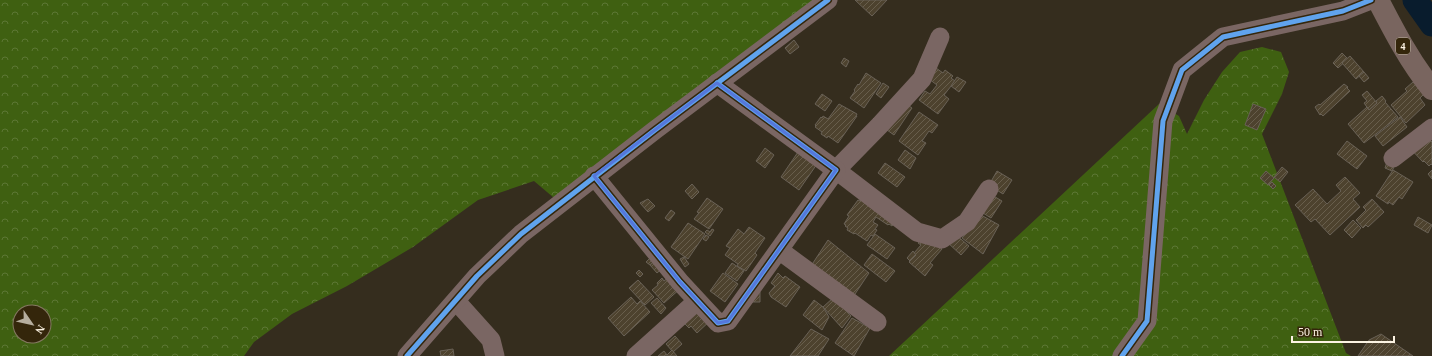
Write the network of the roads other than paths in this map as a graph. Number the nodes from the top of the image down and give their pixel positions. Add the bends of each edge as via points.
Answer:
1 (828, 0) edge
2 (1371, 0) edge
3 (1378, 0) edge
4 (940, 38) dead end
5 (717, 83) junction
6 (1432, 89) edge
7 (1432, 128) edge
8 (1394, 158) dead end
9 (836, 170) junction
10 (594, 176) junction
11 (989, 189) dead end
12 (779, 250) junction
13 (697, 300) junction
14 (456, 301) junction
15 (877, 322) dead end
16 (407, 356) edge
17 (495, 356) edge
18 (636, 356) edge
19 (1122, 356) edge

1 - 5 street
2 - 19 street via 1343,11 1223,37 1182,70 1163,121 1147,321
3 - 6 main road, 4 via 1421,76
4 - 9 street via 922,79
5 - 9 street
5 - 10 street
7 - 8 street
9 - 11 street via 917,232 942,239 967,222
9 - 12 street
10 - 13 street
10 - 14 street via 521,234 477,276
12 - 13 street via 728,321 718,323
12 - 15 street
13 - 18 street
14 - 16 street
14 - 17 street via 491,340

